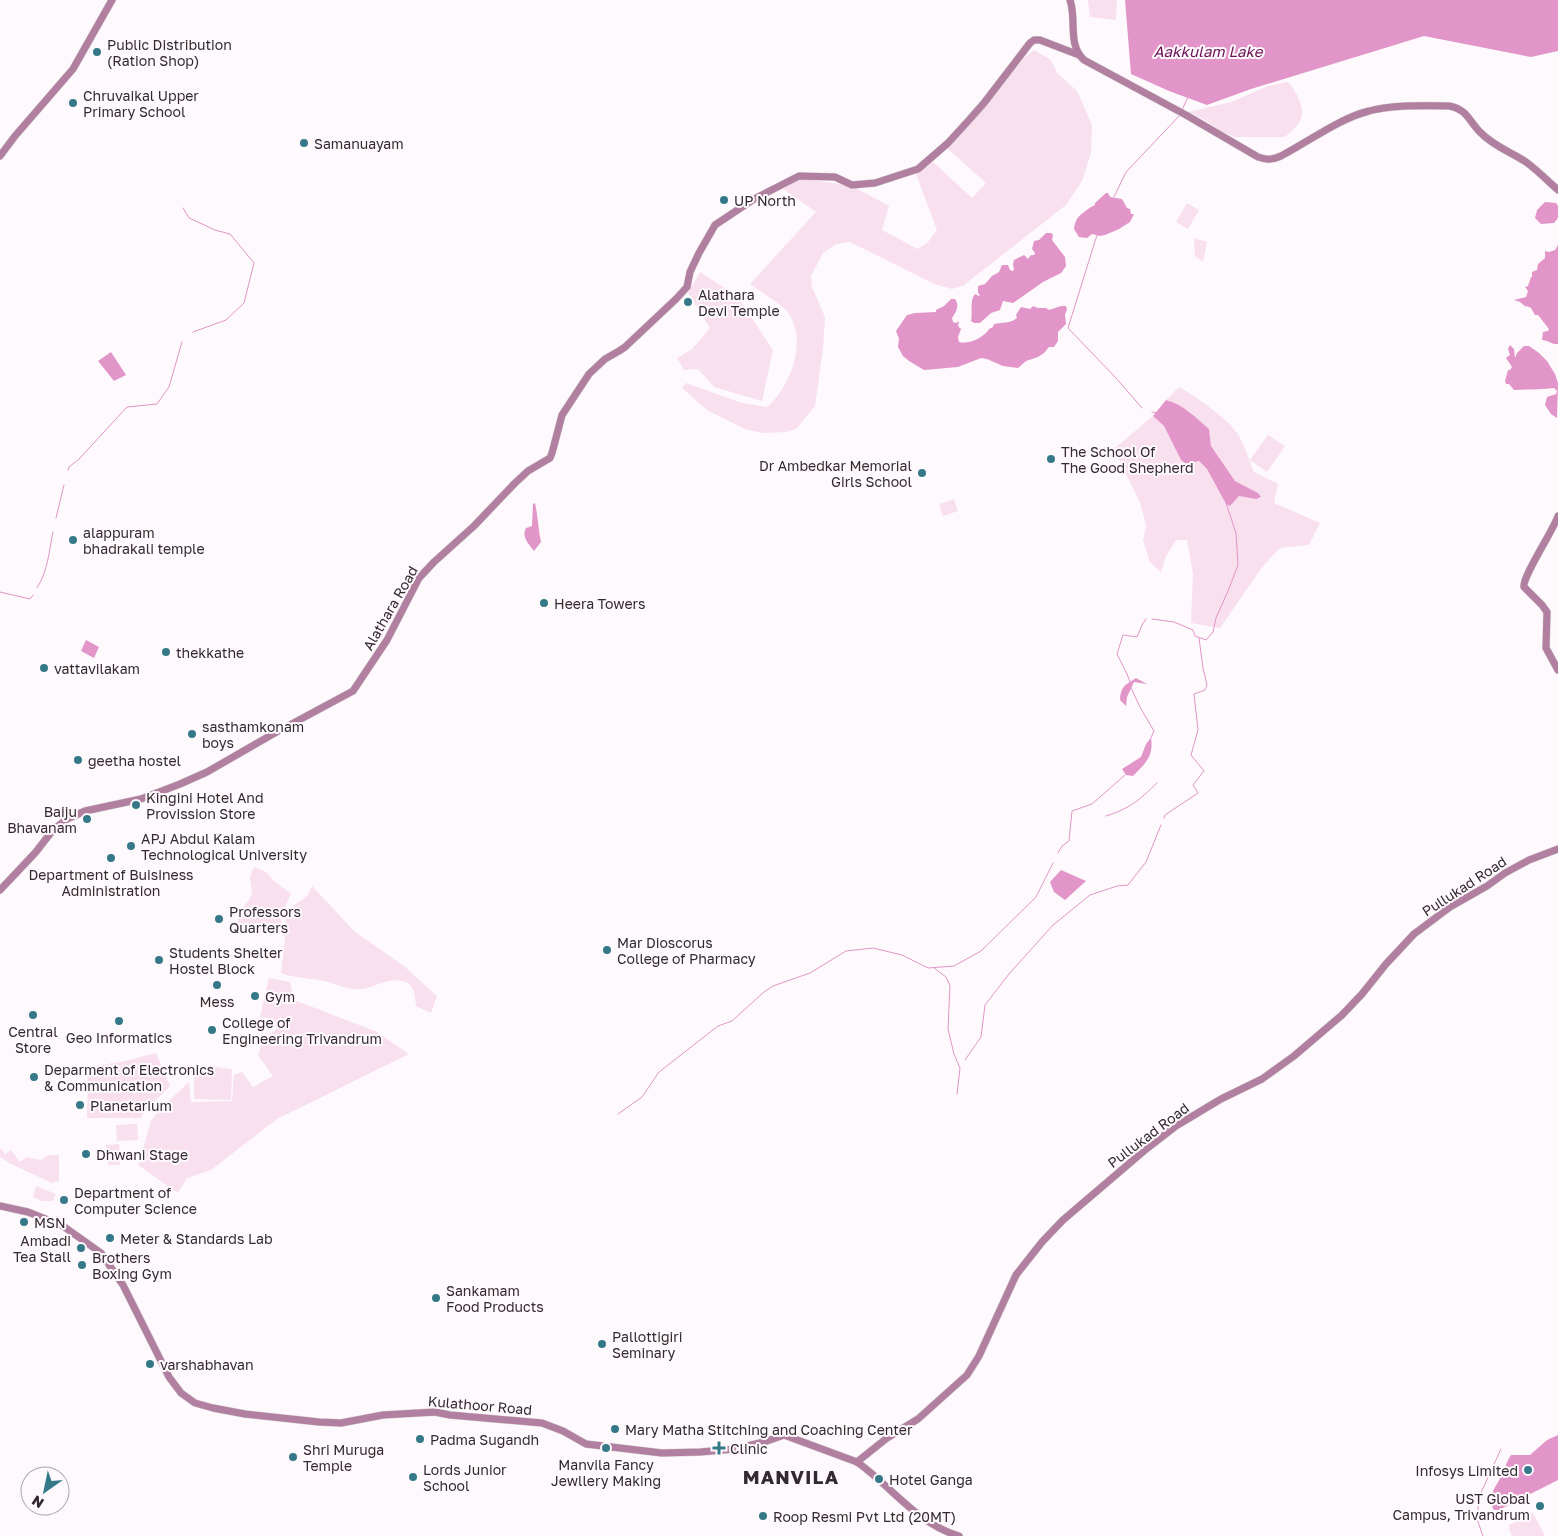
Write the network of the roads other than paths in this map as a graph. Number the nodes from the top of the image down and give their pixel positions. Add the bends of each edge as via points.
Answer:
1 (112, 0) edge
2 (1070, 0) edge
3 (1079, 55) junction
4 (0, 156) edge
5 (1558, 190) edge
6 (1558, 516) edge
7 (1558, 670) edge
8 (1558, 849) edge
9 (0, 890) edge
10 (0, 1206) edge
11 (857, 1462) junction
12 (959, 1536) edge

1 - 4 street via 73,69
2 - 3 street via 1074,17 1073,36
3 - 5 street, Alathara Road via 1266,160 1281,156 1347,118 1368,111 1422,106 1455,107 1465,112 1491,142 1528,163
3 - 9 street, Alathara Road via 1040,40 1030,42 969,120 918,169 874,183 852,184 835,177 799,176 754,199 715,225 690,272 687,287 625,347 589,374 562,415 550,458 528,471 419,578 387,640 353,691 207,772 141,799 85,811 67,819 53,830
6 - 7 street via 1523,583 1547,612 1546,648
8 - 11 street, Pullukad Road via 1528,860 1450,907 1414,934 1342,1015 1294,1056 1262,1080 1221,1099 1176,1126 1063,1220 1016,1275 967,1375 918,1419
10 - 11 street, Kulathoor Road via 28,1212 63,1226 101,1253 123,1285 169,1377 181,1393 195,1403 245,1414 319,1422 341,1423 382,1414 435,1412 542,1423 586,1444 662,1453 735,1449 784,1435
11 - 12 street, Kulathoor Road via 926,1521

